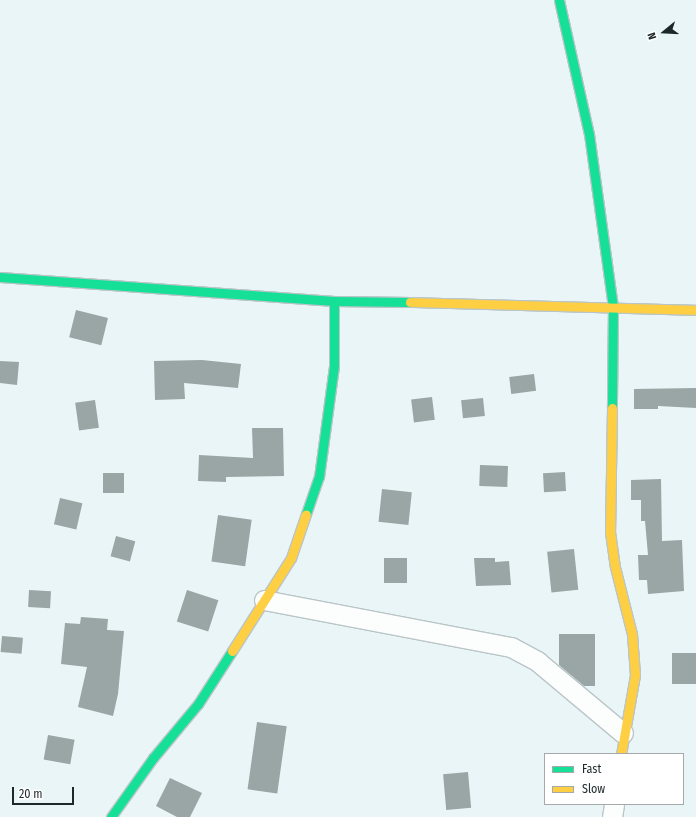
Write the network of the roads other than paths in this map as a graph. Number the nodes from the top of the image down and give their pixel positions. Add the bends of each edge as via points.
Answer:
1 (559, 0) edge
2 (0, 277) edge
3 (334, 301) junction
4 (613, 306) junction
5 (696, 310) edge
6 (264, 600) junction
7 (624, 733) junction
8 (621, 753) edge
9 (614, 805) edge
10 (111, 817) edge
11 (612, 817) edge

1 - 4 street via 589,134
2 - 3 street
3 - 4 street
3 - 6 street via 334,366 319,477 291,558
4 - 5 street
4 - 7 street via 610,532 615,567 632,634 635,675
6 - 7 street via 511,647 538,661
6 - 10 street via 198,704 153,758
7 - 8 street
9 - 11 street

